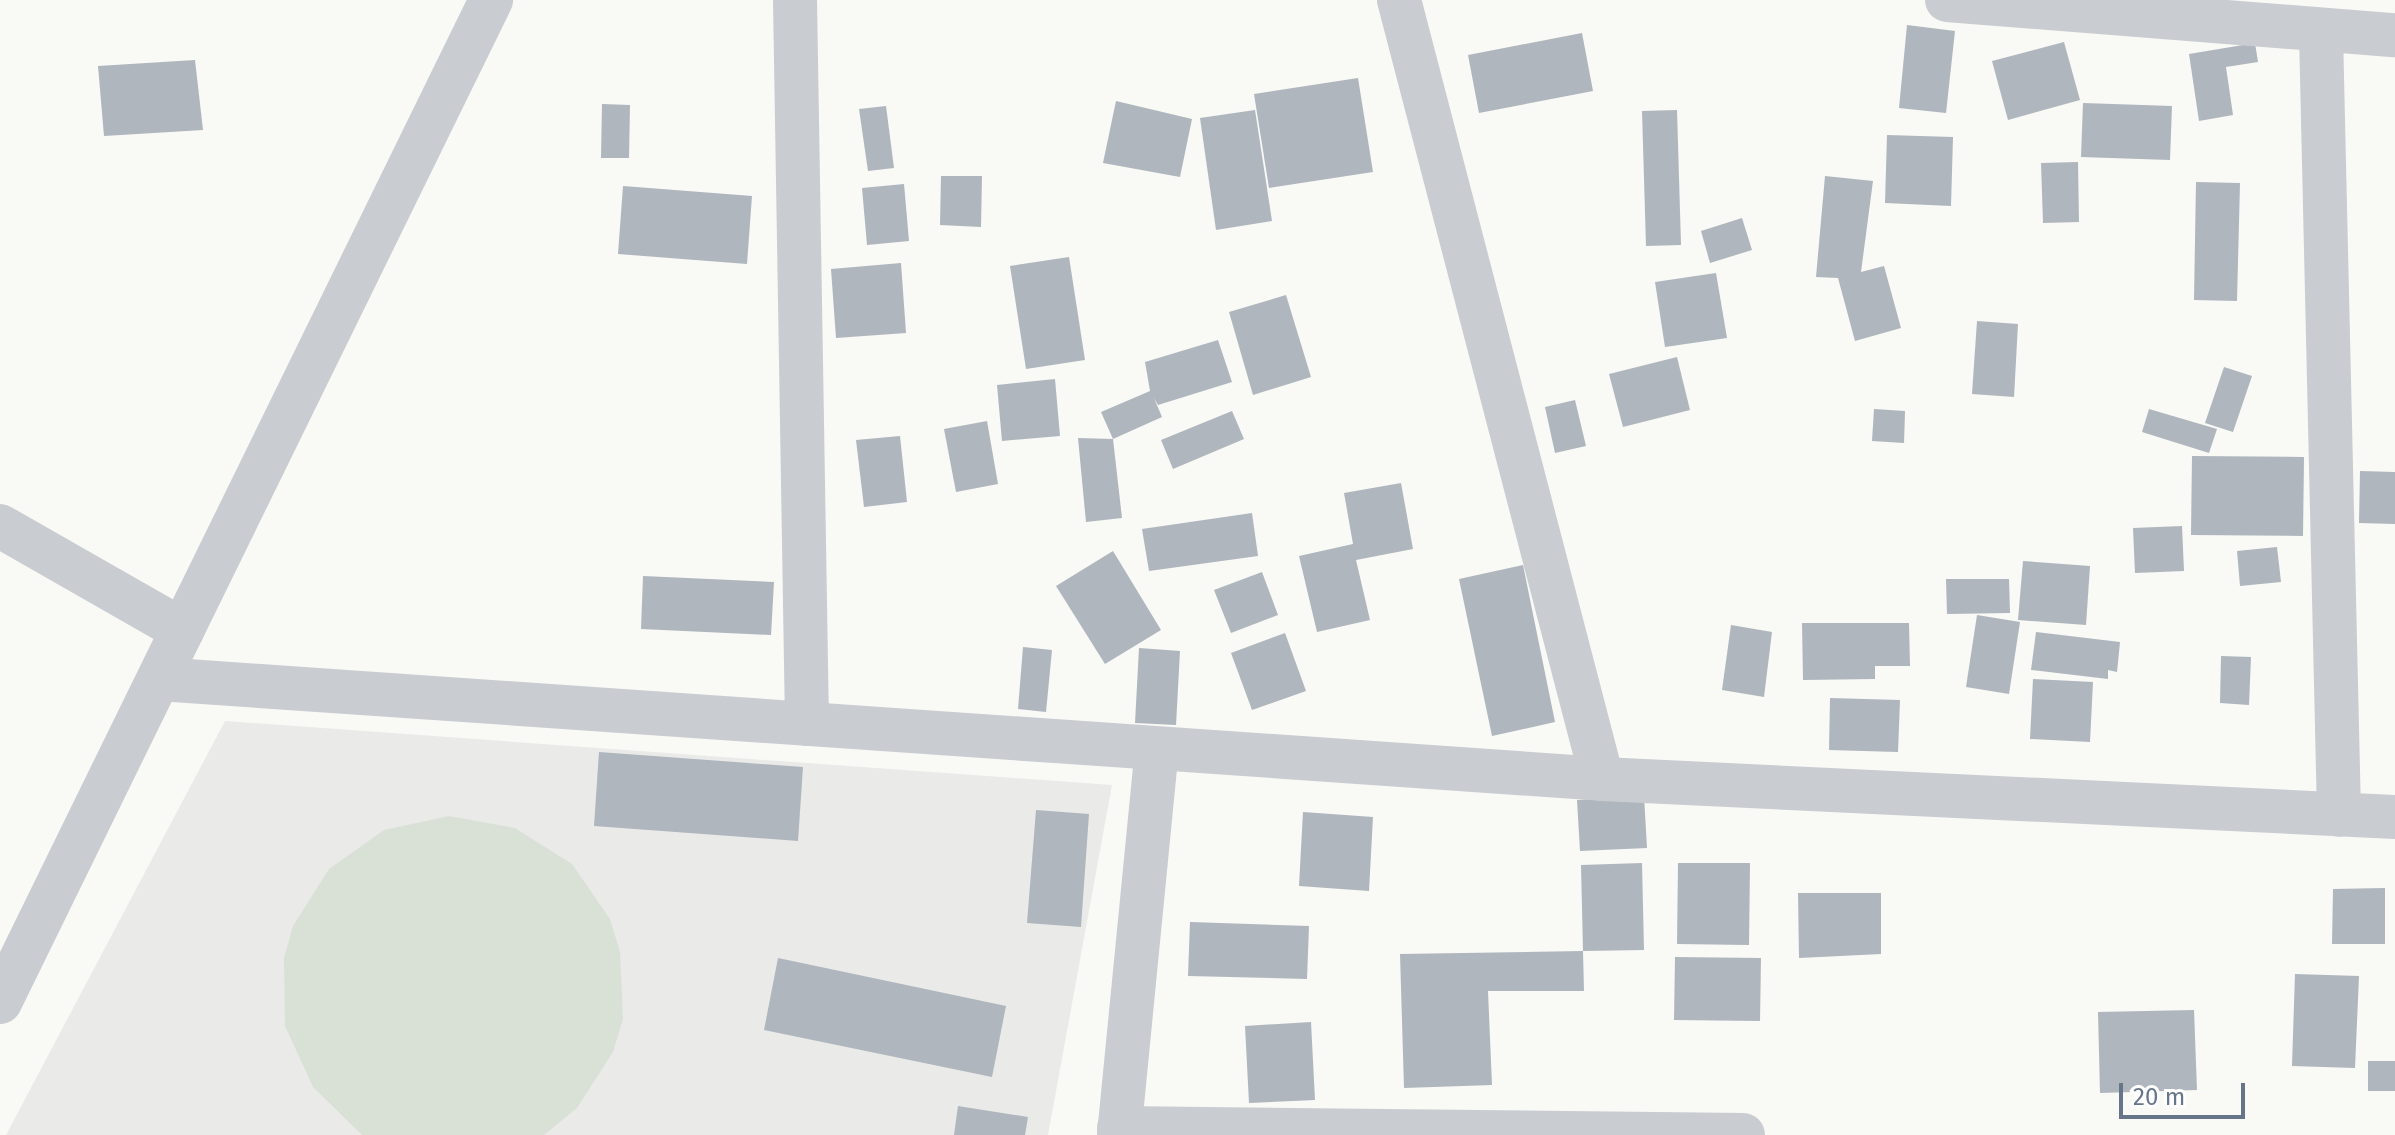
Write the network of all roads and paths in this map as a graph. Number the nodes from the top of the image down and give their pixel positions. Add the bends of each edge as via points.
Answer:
1 (491, 0) edge
2 (795, 0) edge
3 (1399, 0) edge
4 (1947, 0) edge
5 (2321, 33) junction
6 (2395, 35) edge
7 (0, 526) edge
8 (182, 630) junction
9 (159, 679) junction
10 (807, 724) junction
11 (1157, 749) junction
12 (1602, 779) junction
13 (2339, 815) junction
14 (2395, 817) edge
15 (0, 1002) edge
16 (1119, 1131) edge
17 (1743, 1135) edge

1 - 8 street
2 - 10 street
3 - 12 street
4 - 5 street
5 - 6 street
5 - 13 street
7 - 8 street
8 - 9 street
9 - 10 street
9 - 15 street
10 - 11 street
11 - 12 street
11 - 16 street
12 - 13 street
13 - 14 street
16 - 17 street

